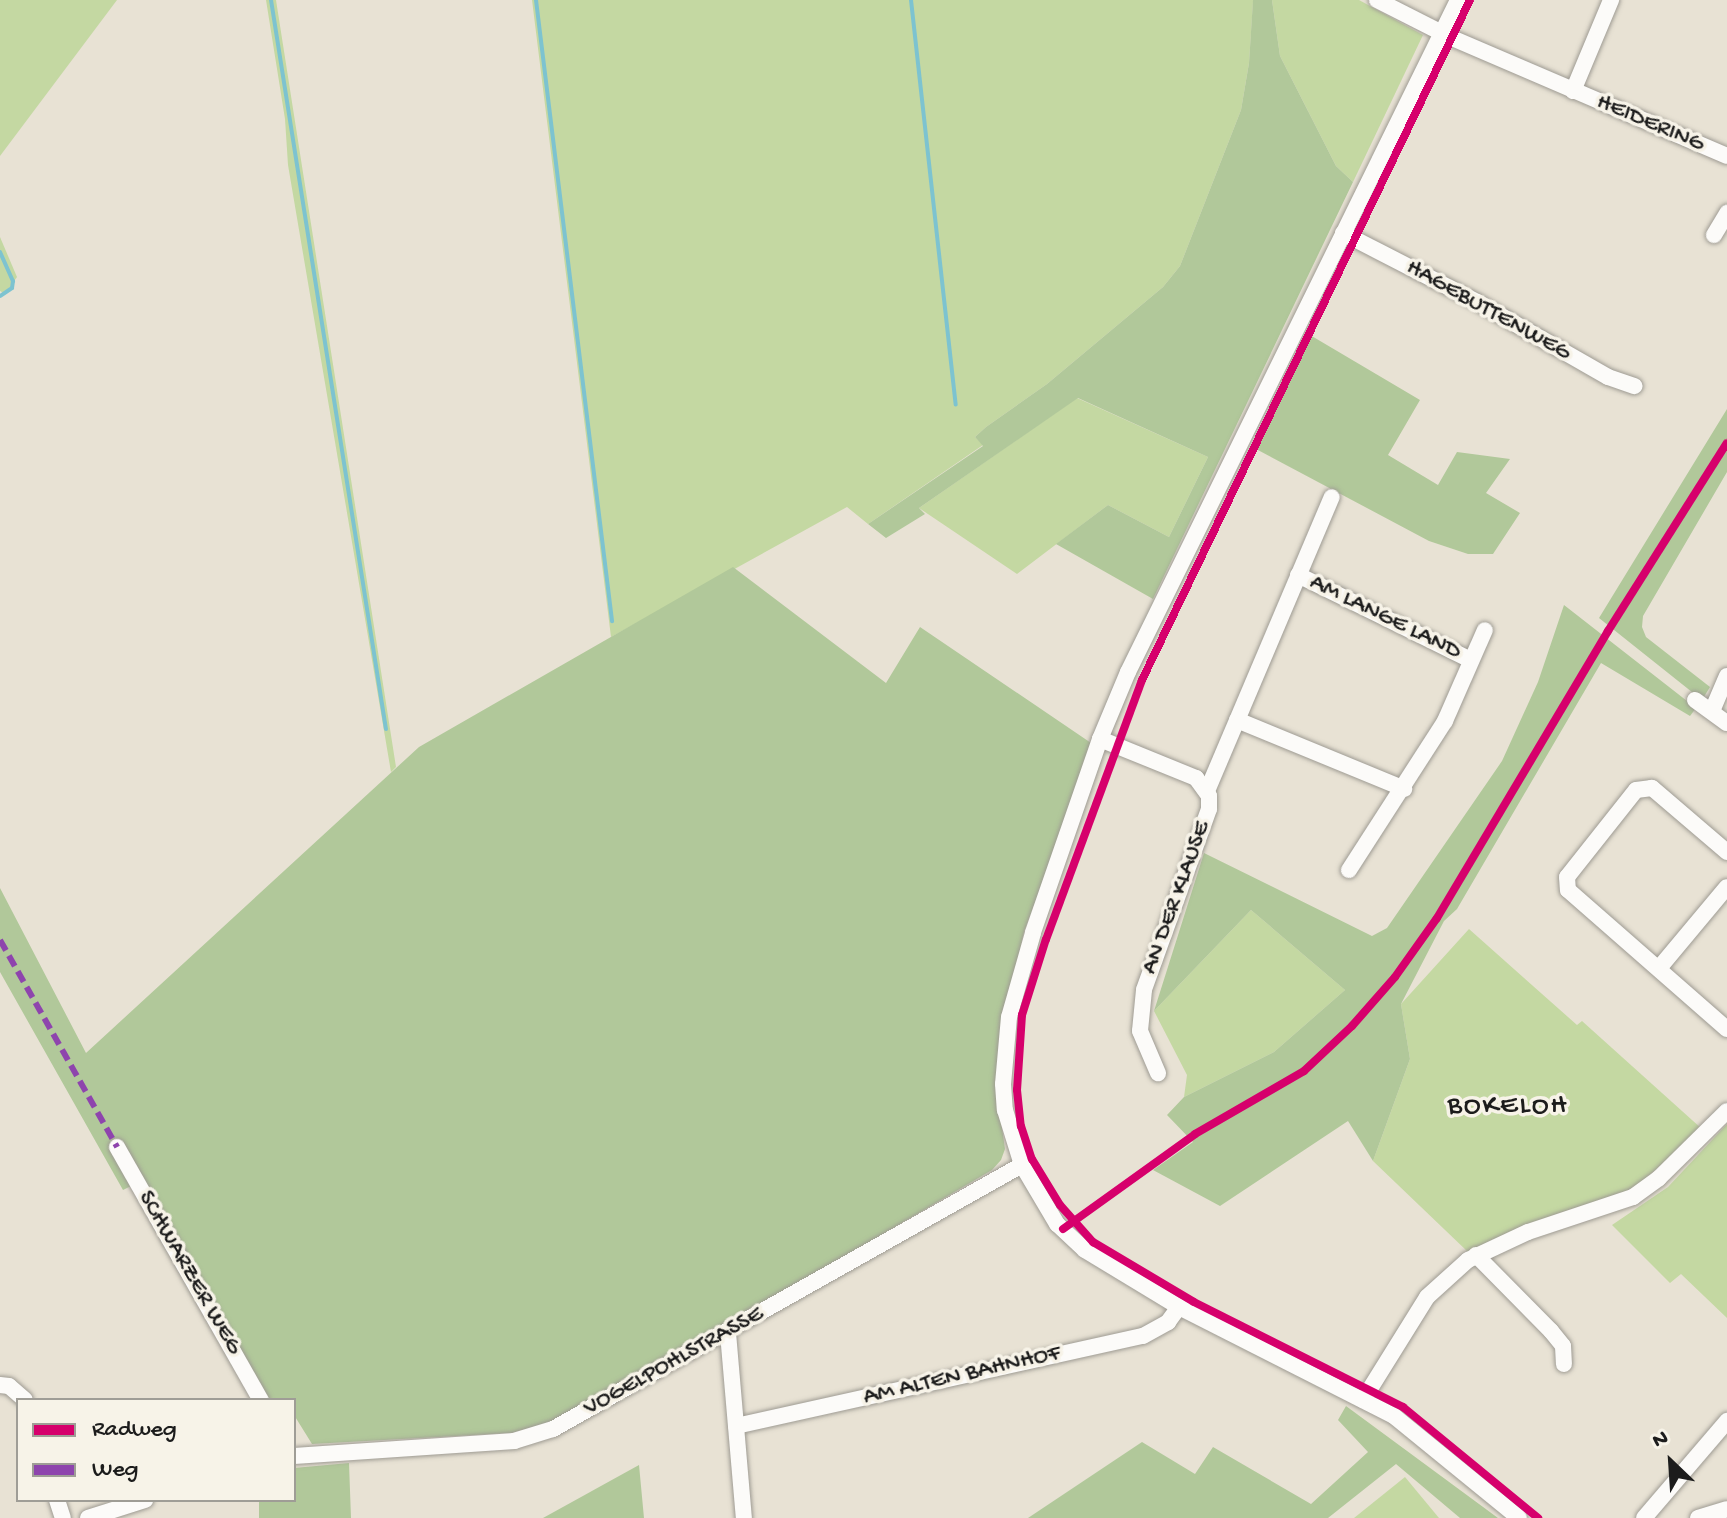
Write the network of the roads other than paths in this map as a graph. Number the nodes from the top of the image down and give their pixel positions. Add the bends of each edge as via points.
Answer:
1 (1377, 0) edge
2 (1458, 0) edge
3 (1611, 0) edge
4 (1441, 33) junction
5 (1573, 91) junction
6 (1727, 156) edge
7 (1727, 213) edge
8 (1343, 233) junction
9 (1714, 235) dead end
10 (1634, 386) dead end
11 (1332, 497) dead end
12 (1298, 575) junction
13 (1485, 630) dead end
14 (1471, 660) junction
15 (1727, 676) edge
16 (1695, 700) dead end
17 (1712, 711) junction
18 (1237, 720) junction
19 (1727, 723) edge
20 (1100, 739) junction
21 (1404, 789) junction
22 (1207, 791) junction
23 (1727, 852) edge
24 (1349, 870) dead end
25 (1727, 887) edge
26 (1660, 967) junction
27 (1727, 1029) edge
28 (1158, 1073) dead end
29 (1727, 1111) edge
30 (117, 1147) dead end
31 (1022, 1165) junction
32 (1476, 1255) junction
33 (1179, 1307) junction
34 (728, 1333) junction
35 (1564, 1364) dead end
36 (0, 1385) edge
37 (23, 1398) edge
38 (260, 1398) edge
39 (1363, 1400) junction
40 (1727, 1421) edge
41 (736, 1426) junction
42 (296, 1456) edge
43 (139, 1502) edge
44 (1727, 1509) edge
45 (88, 1518) edge
46 (744, 1518) edge
47 (1519, 1518) edge
48 (1644, 1518) edge
49 (1698, 1518) edge

1 - 4 street, HEIDERING
2 - 4 street
3 - 5 street, HEIDERING
4 - 5 street, HEIDERING
4 - 8 street
5 - 6 street, HEIDERING
7 - 9 street
8 - 10 street, HAGEBUTTENWEG via 1608,377
8 - 20 street via 1161,602
11 - 12 street, AM LANGE LAND
12 - 14 street, AM LANGE LAND
12 - 18 street, AM LANGE LAND
13 - 14 street, AM LANGE LAND
14 - 21 street, AM LANGE LAND via 1445,721
15 - 17 street
16 - 17 street
17 - 19 street
18 - 21 street
18 - 22 street, AM LANGE LAND
20 - 22 street, AN DER KLAUSE via 1196,778
20 - 31 street via 1009,1017 1003,1050 1005,1110
21 - 24 street, AM LANGE LAND
22 - 28 street, AN DER KLAUSE via 1209,809 1144,990 1140,1031
23 - 26 street via 1652,788 1636,790 1567,877 1568,890
25 - 26 street
26 - 27 street
29 - 32 street via 1633,1197
30 - 38 street, SCHWARZER WEG
31 - 33 street via 1044,1205 1074,1240 1103,1264
31 - 34 street, VOGELPOHLSTRASSE
32 - 35 street via 1557,1338
32 - 39 street via 1427,1297
33 - 39 street
33 - 41 street, AM ALTEN BAHNHOF via 1168,1322 1143,1336
34 - 41 street
34 - 42 street, VOGELPOHLSTRASSE via 529,1438
36 - 37 street
39 - 47 street via 1394,1416
40 - 48 street
41 - 46 street
43 - 45 street
44 - 49 street

